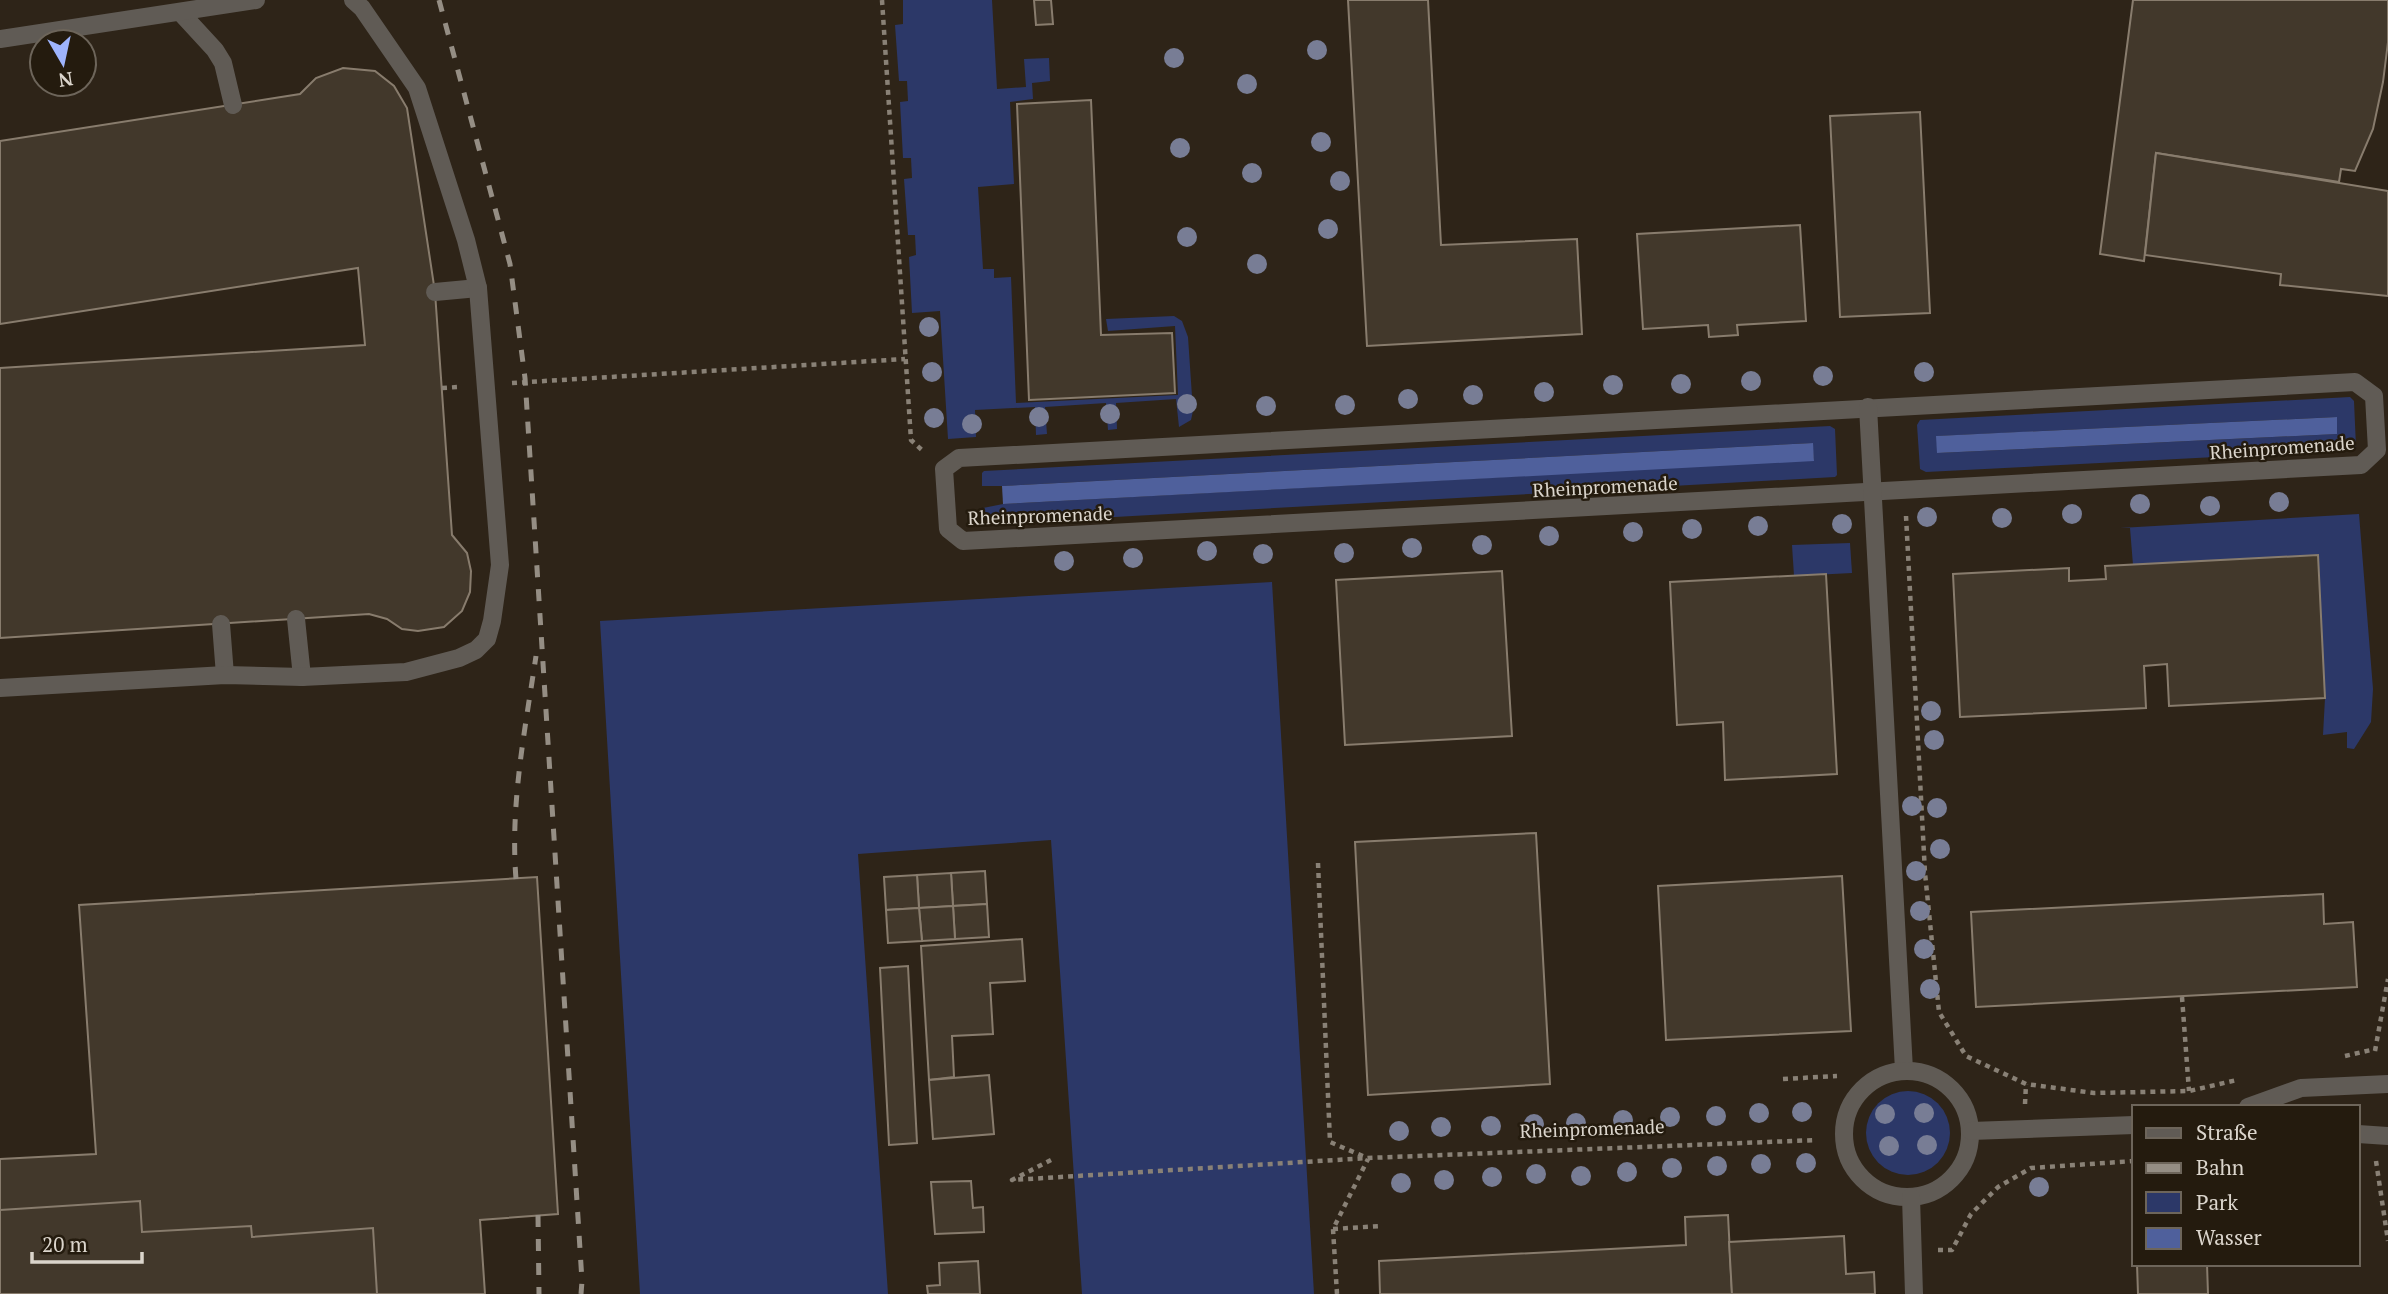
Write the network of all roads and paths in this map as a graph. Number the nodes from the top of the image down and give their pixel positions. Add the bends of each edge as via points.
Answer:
1 (256, 0) edge
2 (353, 0) edge
3 (882, 0) edge
4 (180, 12) junction
5 (0, 39) edge
6 (233, 105) dead end
7 (478, 288) junction
8 (435, 292) dead end
9 (905, 359) junction
10 (510, 383) dead end
11 (469, 386) dead end
12 (442, 388) dead end
13 (1868, 407) junction
14 (944, 469) junction
15 (1904, 491) junction
16 (1873, 493) junction
17 (296, 619) dead end
18 (221, 624) dead end
19 (225, 675) junction
20 (302, 677) junction
21 (0, 688) edge
22 (1318, 863) dead end
23 (2182, 997) dead end
24 (2375, 1049) dead end
25 (2335, 1058) dead end
26 (1903, 1070) junction
27 (1837, 1076) dead end
28 (1783, 1079) dead end
29 (2242, 1079) dead end
30 (2388, 1084) edge
31 (2189, 1091) junction
32 (2254, 1105) edge
33 (2132, 1125) edge
34 (1970, 1131) junction
35 (2360, 1134) edge
36 (2388, 1136) edge
37 (1817, 1140) dead end
38 (1368, 1158) junction
39 (1051, 1160) dead end
40 (2132, 1161) edge
41 (1911, 1197) junction
42 (1381, 1226) dead end
43 (1334, 1229) junction
44 (1912, 1251) junction
45 (1337, 1294) edge
46 (1914, 1294) edge

1 - 4 street
2 - 7 street via 417,88
3 - 9 path
4 - 5 street
4 - 6 street via 223,63
7 - 8 street
7 - 20 street via 500,565 487,639 459,659 406,672
9 - 10 path
9 - 14 path via 911,440
11 - 12 path
13 - 14 street, Rheinpromenade via 959,458
13 - 15 street, Rheinpromenade via 2355,382 2374,396 2377,450 2361,465
13 - 16 street
14 - 16 street, Rheinpromenade via 948,529 963,541
15 - 16 street, Rheinpromenade
15 - 31 path via 1925,873 1939,1012 1966,1056 2026,1084 2094,1093
16 - 26 street
17 - 20 street
18 - 19 street
19 - 20 street
19 - 21 street
22 - 38 path via 1330,1142
23 - 31 path
24 - 25 path
26 - 34 street via 1942,1080 1966,1112
26 - 41 street via 1883,1075 1852,1102 1844,1141 1849,1161 1861,1178 1875,1189
27 - 28 path
29 - 31 path
30 - 32 street via 2301,1088
33 - 34 street
34 - 41 street via 1968,1151 1947,1183
35 - 36 street
37 - 38 path, Rheinpromenade
38 - 39 path, Rheinpromenade via 1012,1180
38 - 43 path
40 - 44 path via 2031,1168 1998,1187 1971,1214 1952,1250
41 - 44 street
42 - 43 path
43 - 45 path
44 - 46 street

